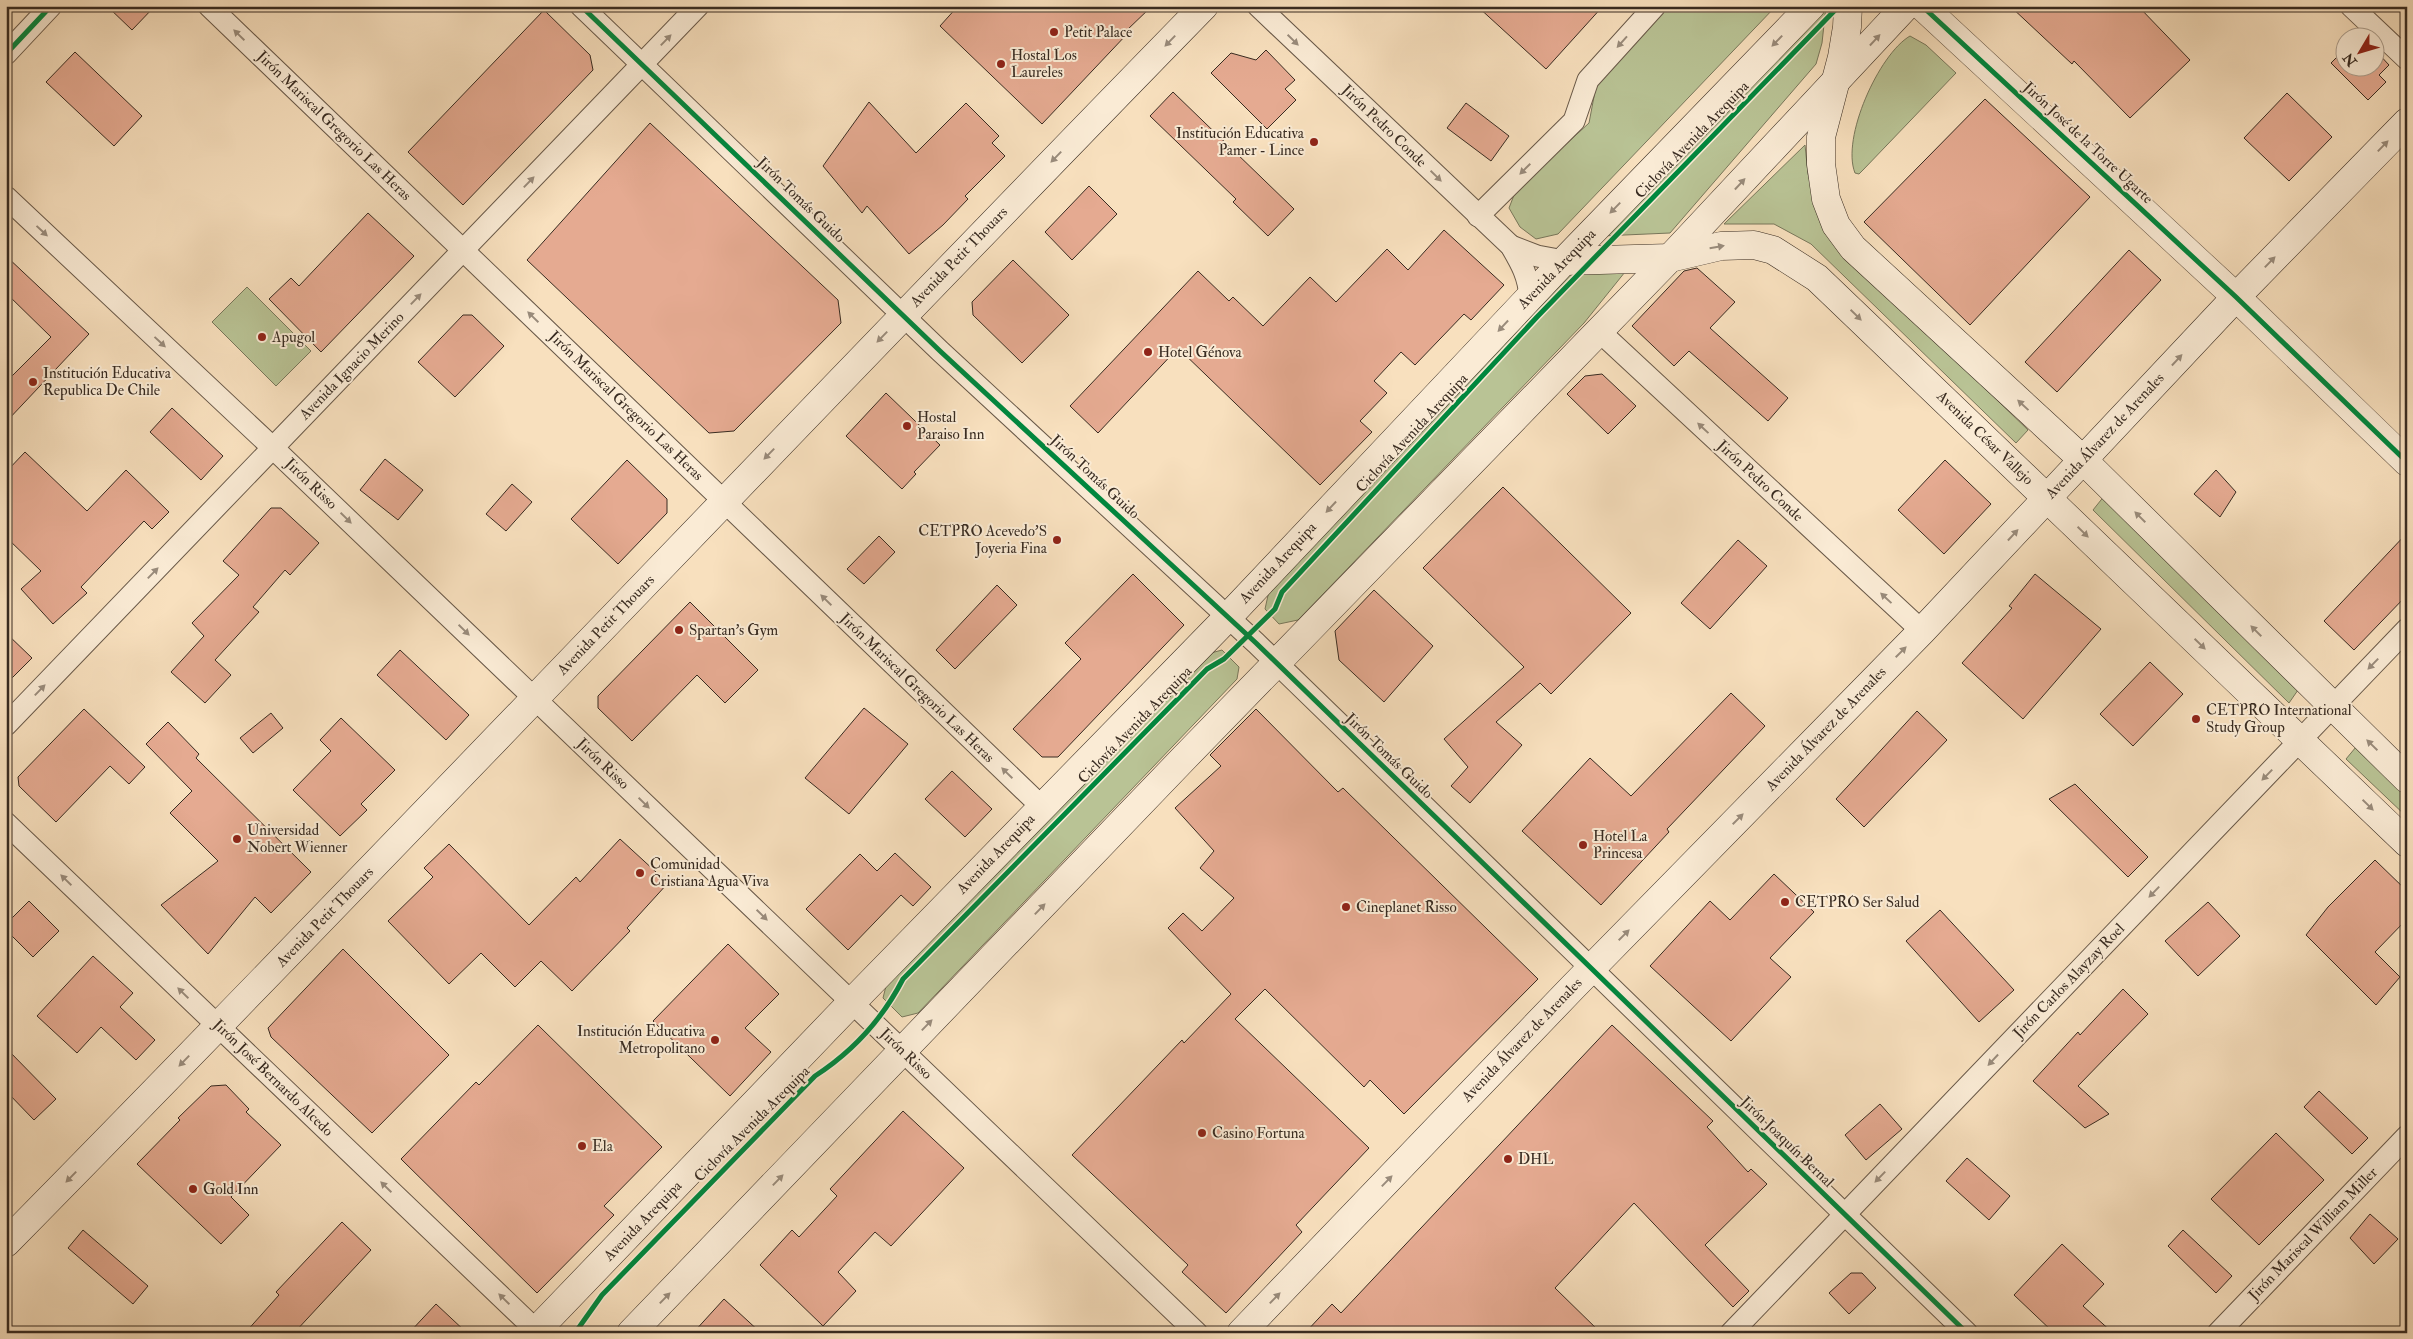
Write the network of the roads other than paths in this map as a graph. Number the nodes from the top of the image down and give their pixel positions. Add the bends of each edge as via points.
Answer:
1 (52, 6) edge
2 (209, 6) edge
3 (581, 6) edge
4 (698, 6) edge
5 (1204, 6) edge
6 (1258, 6) edge
7 (1655, 6) edge
8 (1811, 6) edge
9 (1848, 6) edge
10 (1906, 6) edge
11 (1922, 6) edge
12 (2351, 6) edge
13 (6, 54) edge
14 (2407, 59) edge
15 (641, 65) junction
16 (1834, 84) junction
17 (2407, 122) edge
18 (6, 197) edge
19 (1478, 216) junction
20 (1511, 246) junction
21 (463, 250) junction
22 (1670, 258) junction
23 (1564, 261) junction
24 (2236, 297) junction
25 (1530, 298) junction
26 (903, 315) junction
27 (1599, 331) junction
28 (273, 448) junction
29 (2083, 460) junction
30 (2407, 462) edge
31 (2048, 498) junction
32 (724, 501) junction
33 (1227, 618) junction
34 (2407, 629) edge
35 (1922, 631) junction
36 (1276, 663) junction
37 (535, 699) junction
38 (2332, 707) junction
39 (6, 725) edge
40 (2300, 740) junction
41 (2407, 779) edge
42 (1042, 807) junction
43 (6, 823) edge
44 (2407, 843) edge
45 (1590, 969) junction
46 (852, 1002) junction
47 (219, 1026) junction
48 (902, 1050) junction
49 (2407, 1136) edge
50 (1844, 1214) junction
51 (6, 1243) edge
52 (536, 1332) edge
53 (631, 1333) edge
54 (1197, 1333) edge
55 (1241, 1333) edge
56 (1730, 1333) edge
57 (1967, 1333) edge
58 (2218, 1333) edge

1 - 13 street
21 -> 2 street, Jirón Mariscal Gregorio Las Heras
3 - 15 street, Jirón Tomás Guido
15 -> 4 street, Avenida Ignacio Merino
5 -> 26 main road, Avenida Petit Thouars
6 -> 19 street, Jirón Pedro Conde
7 -> 19 street via 1588,80 1574,120
8 -> 23 main road, Avenida Arequipa
9 - 16 main road via 1848,27
16 -> 10 main road
11 - 24 main road, Jirón José de la Torre Ugarte
12 - 14 street
21 -> 15 street, Avenida Ignacio Merino
15 - 26 street, Jirón Tomás Guido
22 -> 16 main road
29 -> 16 main road via 1853,248 1836,225 1826,199 1821,164 1821,137
24 -> 17 main road, Avenida Álvarez de Arenales
18 -> 28 street, Jirón Risso
19 - 20 street, Jirón Pedro Conde
20 - 23 street, Jirón Pedro Conde
20 - 25 street, Jirón Pedro Conde via 1526,275
28 -> 21 street, Avenida Ignacio Merino
32 -> 21 street, Jirón Mariscal Gregorio Las Heras
22 - 23 main road, Avenida César Vallejo
22 - 27 main road
22 -> 31 main road, Avenida César Vallejo via 1721,246 1754,246 1773,250 1796,264 1817,278
23 - 25 main road, Avenida Arequipa
29 -> 24 main road, Avenida Álvarez de Arenales
24 - 30 main road, Jirón José de la Torre Ugarte
25 -> 33 main road, Avenida Arequipa
26 -> 32 main road, Avenida Petit Thouars
26 - 33 street, Jirón Tomás Guido
35 -> 27 street, Jirón Pedro Conde
27 - 36 main road
28 -> 37 street, Jirón Risso
39 -> 28 street, Avenida Ignacio Merino
29 - 31 main road, Avenida Álvarez de Arenales
38 -> 29 main road
35 -> 31 main road, Avenida Álvarez de Arenales
31 -> 40 main road, Avenida César Vallejo
32 - 37 main road, Avenida Petit Thouars
42 -> 32 street, Jirón Mariscal Gregorio Las Heras
33 - 36 street, Jirón Tomás Guido
33 - 42 main road, Avenida Arequipa
34 -> 38 street, Jirón Carlos Alayzay Roel
45 -> 35 main road, Avenida Álvarez de Arenales
36 - 45 street, Jirón Tomás Guido
48 -> 36 main road
37 -> 46 street, Jirón Risso
37 - 47 main road, Avenida Petit Thouars
38 - 40 street, Jirón Carlos Alayzay Roel
41 -> 38 main road
40 -> 44 main road, Avenida César Vallejo
40 -> 50 street, Jirón Carlos Alayzay Roel
42 - 46 main road, Avenida Arequipa
47 -> 43 street, Jirón José Bernardo Alcedo
45 - 50 street, Jirón Joaquín Bernal
55 -> 45 main road, Avenida Álvarez de Arenales
46 - 48 street, Jirón Risso
46 - 52 main road, Avenida Arequipa
47 -> 51 main road, Avenida Petit Thouars
52 -> 47 street, Jirón José Bernardo Alcedo
53 -> 48 main road
48 - 54 street, Jirón Risso
49 - 58 street, Jirón Mariscal William Miller
50 - 56 street, Jirón Carlos Alayzay Roel
50 - 57 street, Jirón Joaquín Bernal

